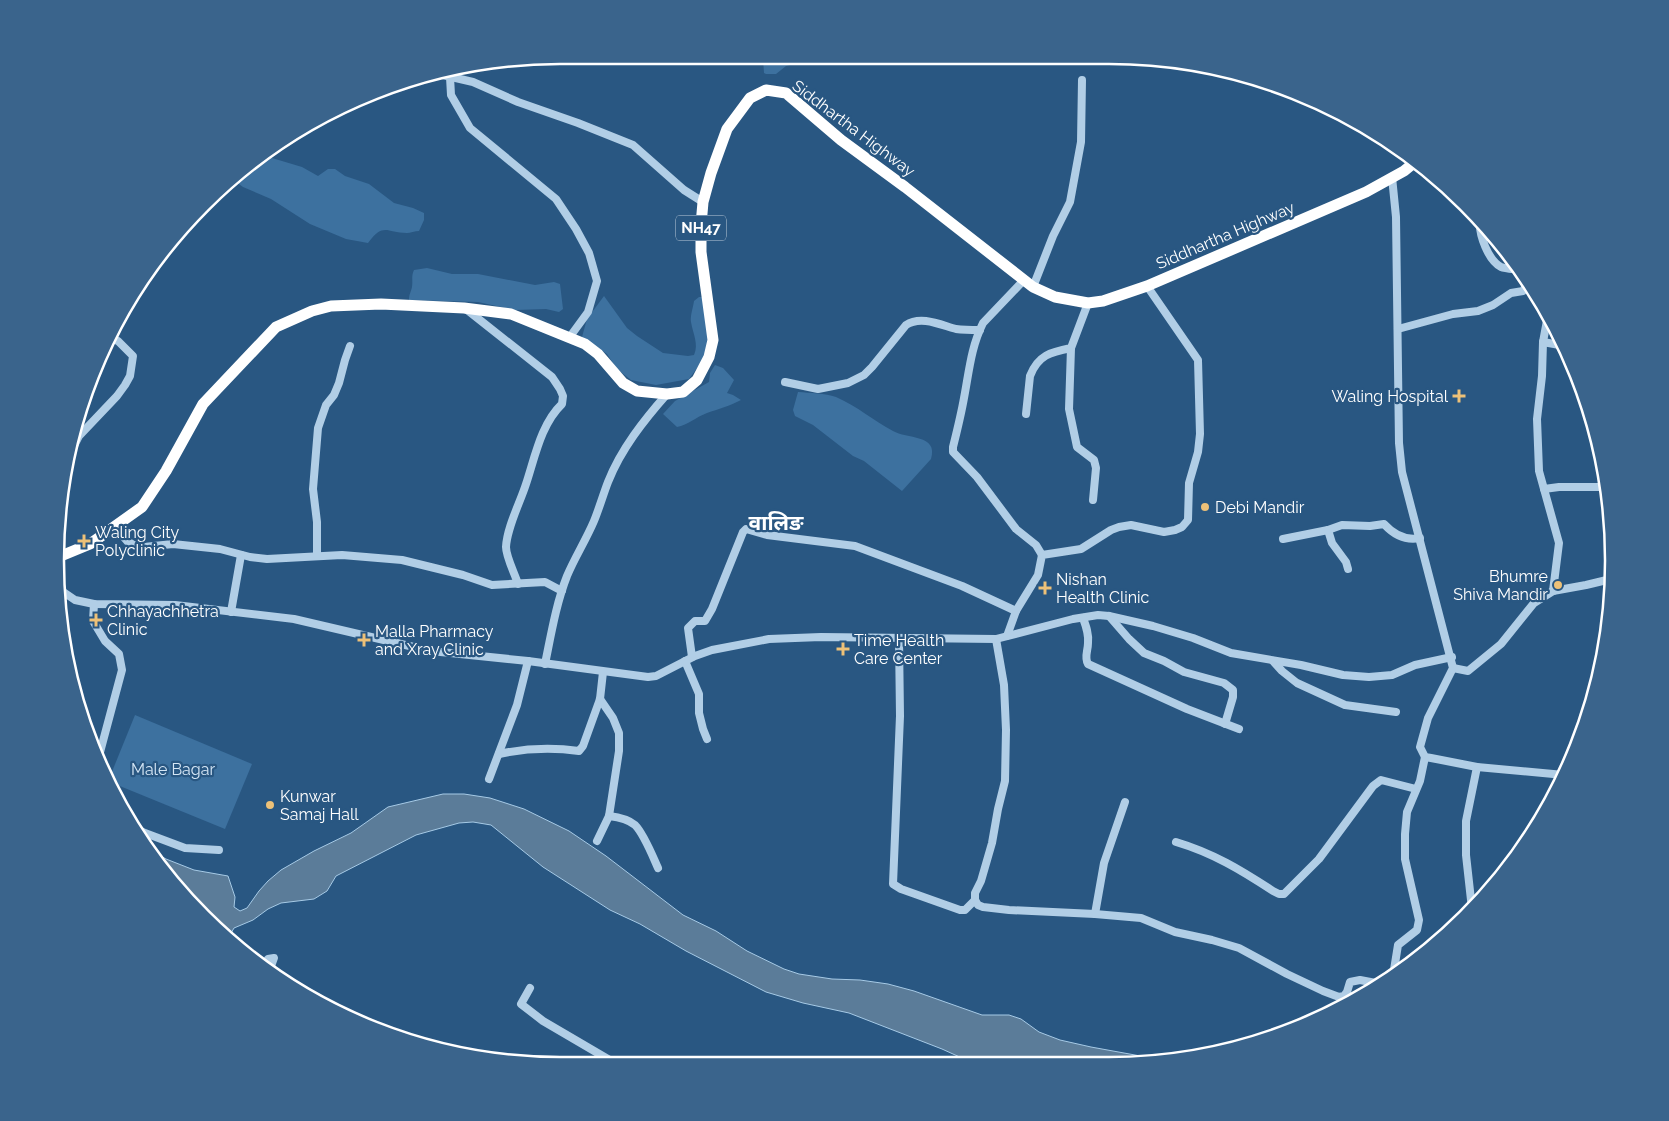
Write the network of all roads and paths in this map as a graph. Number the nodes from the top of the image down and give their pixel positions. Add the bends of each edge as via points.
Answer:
1 (450, 77) joint
2 (1082, 80) dead end
3 (1410, 165) edge
4 (1392, 177) junction
5 (703, 202) junction
6 (1482, 233) edge
7 (1510, 269) edge
8 (1029, 284) junction
9 (1147, 286) junction
10 (1524, 289) edge
11 (1088, 303) junction
12 (464, 308) junction
13 (1546, 326) edge
14 (1398, 329) junction
15 (980, 330) junction
16 (569, 338) junction
17 (115, 340) edge
18 (1543, 342) junction
19 (1555, 344) edge
20 (350, 346) dead end
21 (1071, 348) junction
22 (785, 382) dead end
23 (666, 394) junction
24 (1026, 414) dead end
25 (80, 435) edge
26 (1600, 487) edge
27 (1544, 489) junction
28 (1092, 500) dead end
29 (115, 527) junction
30 (1328, 530) junction
31 (1420, 538) junction
32 (1283, 540) dead end
33 (64, 554) edge
34 (241, 555) junction
35 (317, 555) junction
36 (1042, 555) junction
37 (1348, 569) dead end
38 (1604, 581) edge
39 (518, 584) junction
40 (562, 591) junction
41 (1553, 591) junction
42 (65, 594) edge
43 (94, 604) junction
44 (1016, 611) junction
45 (231, 612) junction
46 (1109, 616) junction
47 (1083, 618) junction
48 (1007, 636) junction
49 (899, 639) junction
50 (996, 639) junction
51 (1452, 658) junction
52 (689, 659) junction
53 (528, 661) junction
54 (1274, 661) junction
55 (545, 664) junction
56 (1453, 668) junction
57 (602, 672) junction
58 (600, 699) junction
59 (1396, 712) dead end
60 (1226, 724) junction
61 (1239, 729) dead end
62 (707, 739) dead end
63 (101, 748) edge
64 (498, 754) junction
65 (1425, 757) junction
66 (1477, 767) junction
67 (1557, 774) edge
68 (489, 779) dead end
69 (1416, 789) junction
70 (1125, 802) dead end
71 (609, 816) junction
72 (144, 831) edge
73 (597, 841) dead end
74 (1176, 842) dead end
75 (219, 850) dead end
76 (658, 868) dead end
77 (975, 900) junction
78 (1471, 900) edge
79 (1094, 914) junction
80 (266, 961) edge
81 (272, 965) edge
82 (1394, 967) edge
83 (1371, 982) edge
84 (530, 988) dead end
85 (604, 1057) edge

1 - 5 street via 473,82 633,144 684,190
1 - 16 street via 451,95 470,128 556,199 589,253 597,281 588,312
2 - 8 street via 1080,142 1070,202
3 - 4 highway, Siddhartha Highway / NH47
4 - 9 highway, Siddhartha Highway / NH47 via 1366,192
4 - 14 street
5 - 8 highway, Siddhartha Highway / NH47 via 710,172 727,129 744,105 766,90 786,93 841,140
5 - 23 highway, Siddhartha Highway / NH47 via 701,252 714,340 697,380 683,392
6 - 7 street via 1484,246 1491,257 1500,267
8 - 11 highway, Siddhartha Highway / NH47 via 1055,297
8 - 15 street via 983,323
9 - 11 highway, Siddhartha Highway / NH47
9 - 36 street via 1199,365 1200,434 1189,483 1188,520 1182,527 1164,532 1131,525 1119,527 1081,549
10 - 14 street via 1478,311 1452,314
11 - 21 street
12 - 16 highway, Siddhartha Highway / NH47 via 510,314
12 - 29 highway, Siddhartha Highway / NH47 via 381,304 330,306 276,327 203,404 142,507
12 - 39 street via 552,377 562,396 562,404 554,411 537,448 513,518 506,548
13 - 18 street
14 - 31 street via 1402,472
15 - 22 street via 911,322 864,375 848,383 818,389
15 - 36 street via 974,345 953,452 977,477 1016,529 1036,545
16 - 23 highway, Siddhartha Highway / NH47 via 598,354 623,382 637,391
17 - 25 street via 133,356 130,376 117,396
18 - 19 street
18 - 27 street via 1536,419 1539,471
20 - 35 street via 339,383 318,428 313,490
21 - 24 street via 1044,356 1032,370
21 - 28 street via 1070,409 1077,446 1094,460 1096,468
23 - 40 street via 628,444 608,481 594,522
26 - 27 street
27 - 41 street via 1559,543
29 - 33 highway, Siddhartha Highway / NH47 via 90,544
29 - 34 street via 135,546 173,544 220,549
30 - 31 street via 1342,525 1384,524 1404,538
30 - 32 street
30 - 37 street
31 - 51 street
34 - 35 street via 267,559
34 - 45 street
35 - 39 street via 402,560 492,585
36 - 44 street via 1038,575
38 - 41 street
39 - 40 street via 545,582
40 - 55 street
41 - 56 street via 1534,603 1501,644 1476,666 1468,671
42 - 43 street via 75,600
43 - 45 street via 175,605
43 - 63 street via 93,621 105,641 119,654 122,670
44 - 48 street
44 - 52 street via 855,546 767,535 746,529 712,610 705,621 695,621 688,628
45 - 53 street via 294,619 431,651
46 - 47 street
46 - 54 street via 1193,638 1226,652
46 - 60 street via 1144,653 1184,672 1224,683 1233,690
47 - 48 street
47 - 60 street via 1088,630 1088,664
48 - 50 street
49 - 50 street
49 - 52 street via 769,639 712,650
49 - 77 street via 900,716 893,884 960,910 965,910
50 - 77 street via 1004,685 1005,782
51 - 54 street via 1415,665 1392,675 1369,677
51 - 56 street
52 - 57 street via 652,677
52 - 62 street
53 - 55 street
53 - 64 street via 517,705
54 - 59 street via 1297,683 1345,705
55 - 57 street
56 - 65 street via 1428,718 1420,748
57 - 58 street
58 - 64 street via 579,752 561,748 528,748
58 - 71 street via 619,733
60 - 61 street
64 - 68 street
65 - 66 street
65 - 69 street
66 - 67 street
66 - 78 street via 1466,820
69 - 74 street via 1381,780 1373,786 1319,859 1284,894 1273,891 1235,866
69 - 82 street via 1406,812 1405,859 1420,920 1417,930 1398,944
70 - 79 street via 1104,862
71 - 73 street
71 - 76 street via 635,825
72 - 75 street via 185,848
77 - 79 street via 983,907
79 - 83 street via 1141,918 1176,932 1239,948 1339,997 1344,996 1350,982
80 - 81 street via 274,958
84 - 85 street via 521,1004 542,1021

